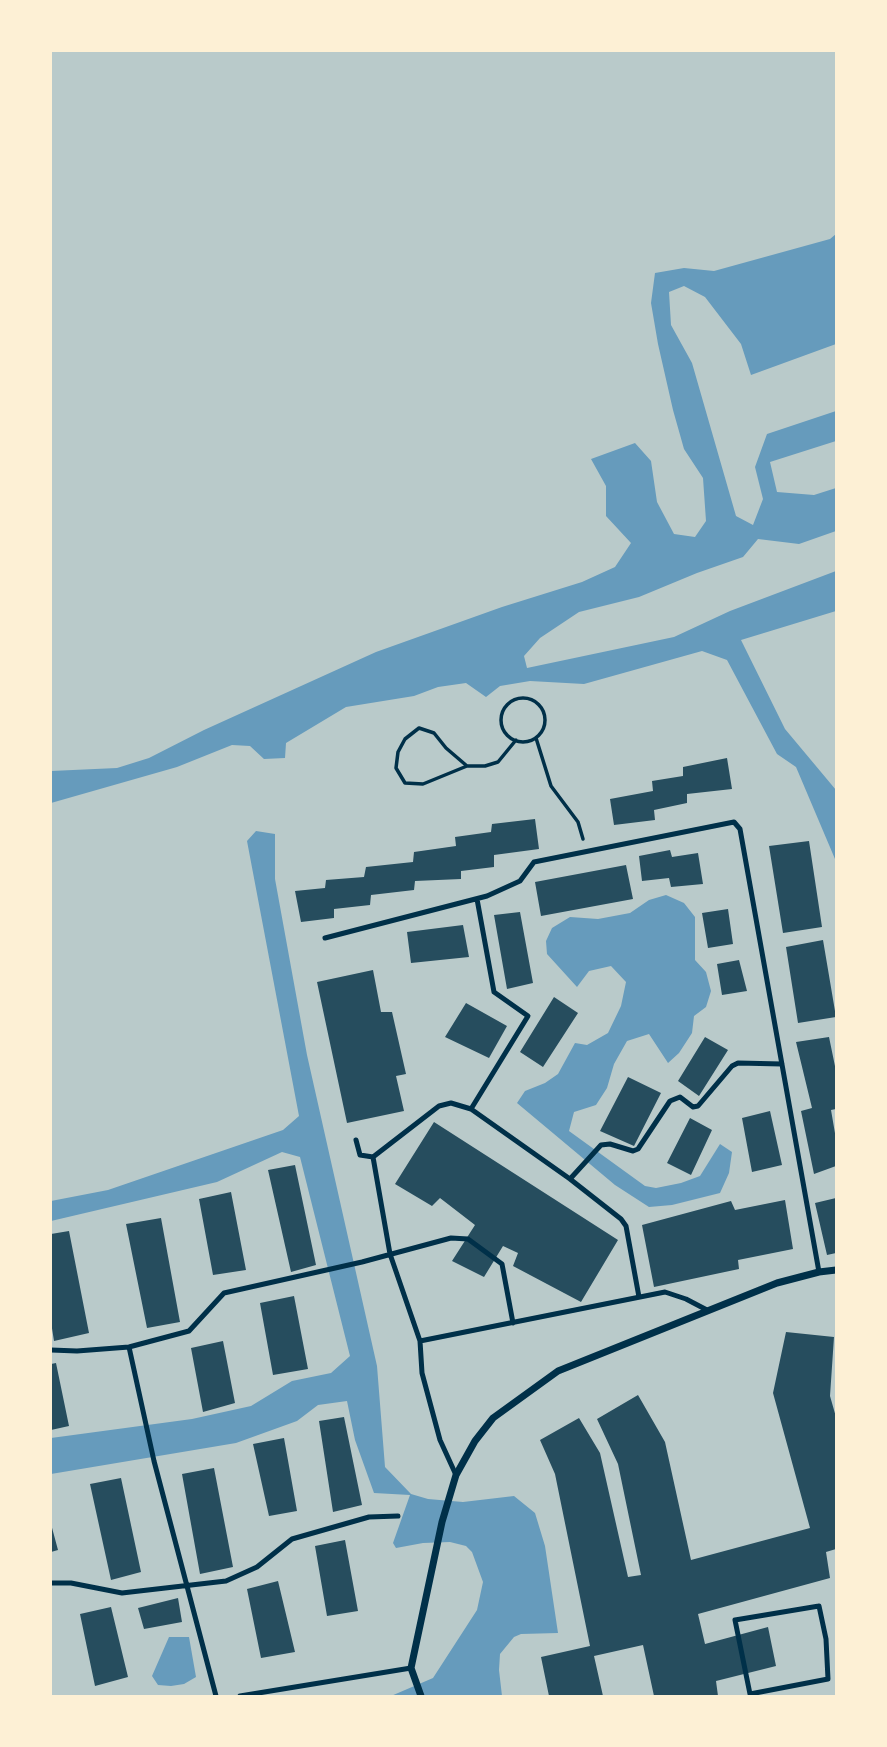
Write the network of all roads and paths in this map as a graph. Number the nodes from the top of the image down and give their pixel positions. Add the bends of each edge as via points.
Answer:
1 (536, 737) junction
2 (516, 740) junction
3 (467, 766) junction
4 (587, 851) junction
5 (477, 899) junction
6 (325, 938) dead end
7 (782, 1064) junction
8 (471, 1109) junction
9 (356, 1140) dead end
10 (373, 1157) junction
11 (570, 1179) junction
12 (390, 1254) junction
13 (836, 1270) edge
14 (819, 1272) junction
15 (639, 1297) junction
16 (707, 1310) junction
17 (513, 1323) junction
18 (420, 1341) junction
19 (129, 1347) junction
20 (51, 1350) edge
21 (456, 1475) junction
22 (398, 1516) dead end
23 (51, 1583) edge
24 (186, 1585) junction
25 (836, 1637) edge
26 (826, 1639) junction
27 (411, 1668) junction
28 (216, 1696) edge
29 (240, 1696) edge
30 (421, 1696) edge

1 - 2 path
1 - 2 path via 544,726 544,712 534,701 520,698 507,705 501,718 505,732
1 - 4 path via 551,786 578,822
2 - 3 path via 499,762
3 - 3 path via 434,733 419,728 405,739 396,768 405,783 423,785
4 - 5 lane via 534,862 520,881
4 - 7 lane via 734,822 740,829
5 - 6 lane
5 - 8 lane via 494,992 527,1016
7 - 11 lane via 732,1066 698,1106 680,1097 670,1101 638,1149 601,1146
7 - 14 lane
8 - 10 lane via 451,1103 439,1106
8 - 11 lane
9 - 10 lane via 360,1155
10 - 12 lane
11 - 15 lane via 626,1226
12 - 17 lane via 468,1238 502,1264
12 - 18 lane
12 - 19 lane via 224,1293 188,1331
13 - 14 street
14 - 16 street
15 - 16 lane via 665,1292
15 - 17 lane
16 - 21 street via 558,1371 493,1418
17 - 18 lane
18 - 21 lane via 422,1373 436,1427
19 - 20 lane
19 - 24 lane
21 - 27 street
22 - 24 lane via 369,1517 292,1539 257,1567 226,1581
23 - 24 lane via 122,1593
24 - 28 lane
25 - 26 lane
26 - 26 lane via 819,1606 735,1620 750,1694 828,1679
27 - 29 lane
27 - 30 street

